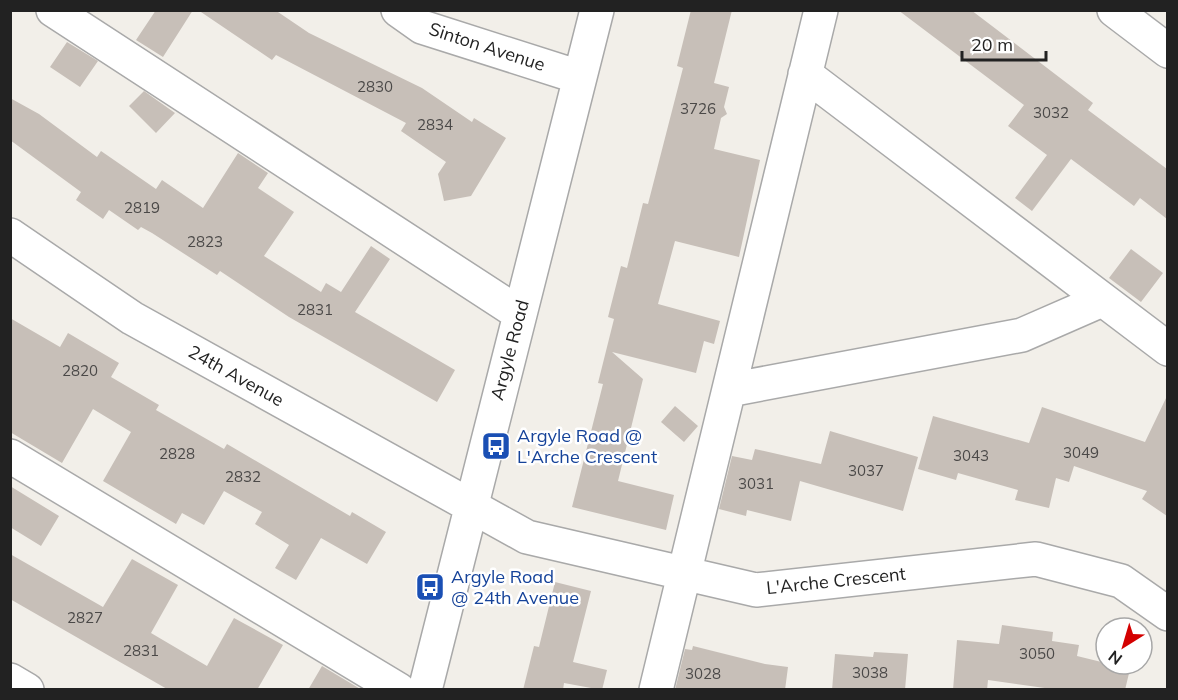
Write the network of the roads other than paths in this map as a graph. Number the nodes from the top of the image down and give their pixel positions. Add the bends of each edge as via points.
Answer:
1 (53, 10) edge
2 (398, 10) edge
3 (597, 10) edge
4 (821, 10) edge
5 (1114, 10) edge
6 (1167, 51) edge
7 (805, 74) junction
8 (579, 77) junction
9 (10, 235) edge
10 (1102, 300) junction
11 (520, 314) junction
12 (1167, 349) edge
13 (729, 390) junction
14 (10, 456) edge
15 (469, 506) junction
16 (685, 573) junction
17 (1167, 614) edge
18 (10, 680) edge
19 (27, 690) edge
20 (399, 690) edge
21 (425, 690) edge
22 (656, 690) edge

1 - 11 street
2 - 8 street, Sinton Avenue via 422,27
3 - 8 street, Argyle Road
4 - 7 street
5 - 6 street
7 - 10 street
7 - 13 street
8 - 11 street, Argyle Road
9 - 15 street, 24th Avenue via 132,318
10 - 12 street
10 - 13 street via 1022,334
11 - 15 street, Argyle Road
13 - 16 street
14 - 20 street
15 - 16 street, L'Arche Crescent via 527,537
15 - 21 street, Argyle Road
16 - 17 street, L'Arche Crescent via 756,590 1036,559 1122,581
16 - 22 street
18 - 19 street

